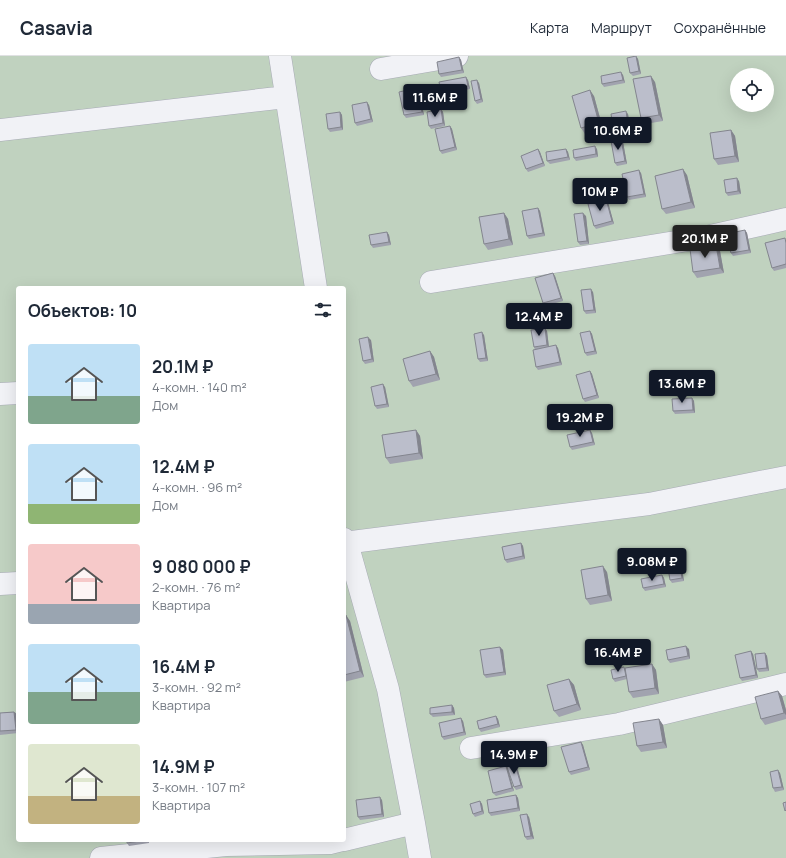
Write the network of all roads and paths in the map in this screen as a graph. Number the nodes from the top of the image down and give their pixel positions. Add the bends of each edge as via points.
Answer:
1 (280, 56) edge
2 (457, 56) edge
3 (381, 69) dead end
4 (286, 97) junction
5 (0, 130) edge
6 (786, 219) edge
7 (431, 282) dead end
8 (316, 286) edge
9 (16, 393) edge
10 (0, 394) edge
11 (786, 477) edge
12 (346, 542) edge
13 (346, 545) edge
14 (16, 583) edge
15 (0, 584) edge
16 (786, 684) edge
17 (470, 748) dead end
18 (414, 823) junction
19 (346, 839) edge
20 (226, 842) edge
21 (334, 842) edge
22 (101, 858) edge
23 (420, 858) edge

1 - 4 street
2 - 3 street
4 - 5 street
4 - 8 street
6 - 7 street via 706,237
9 - 10 street
11 - 12 street via 649,504
13 - 18 street via 388,689
14 - 15 street
16 - 17 street via 619,724
18 - 19 street
18 - 23 street
20 - 21 street
20 - 22 street

